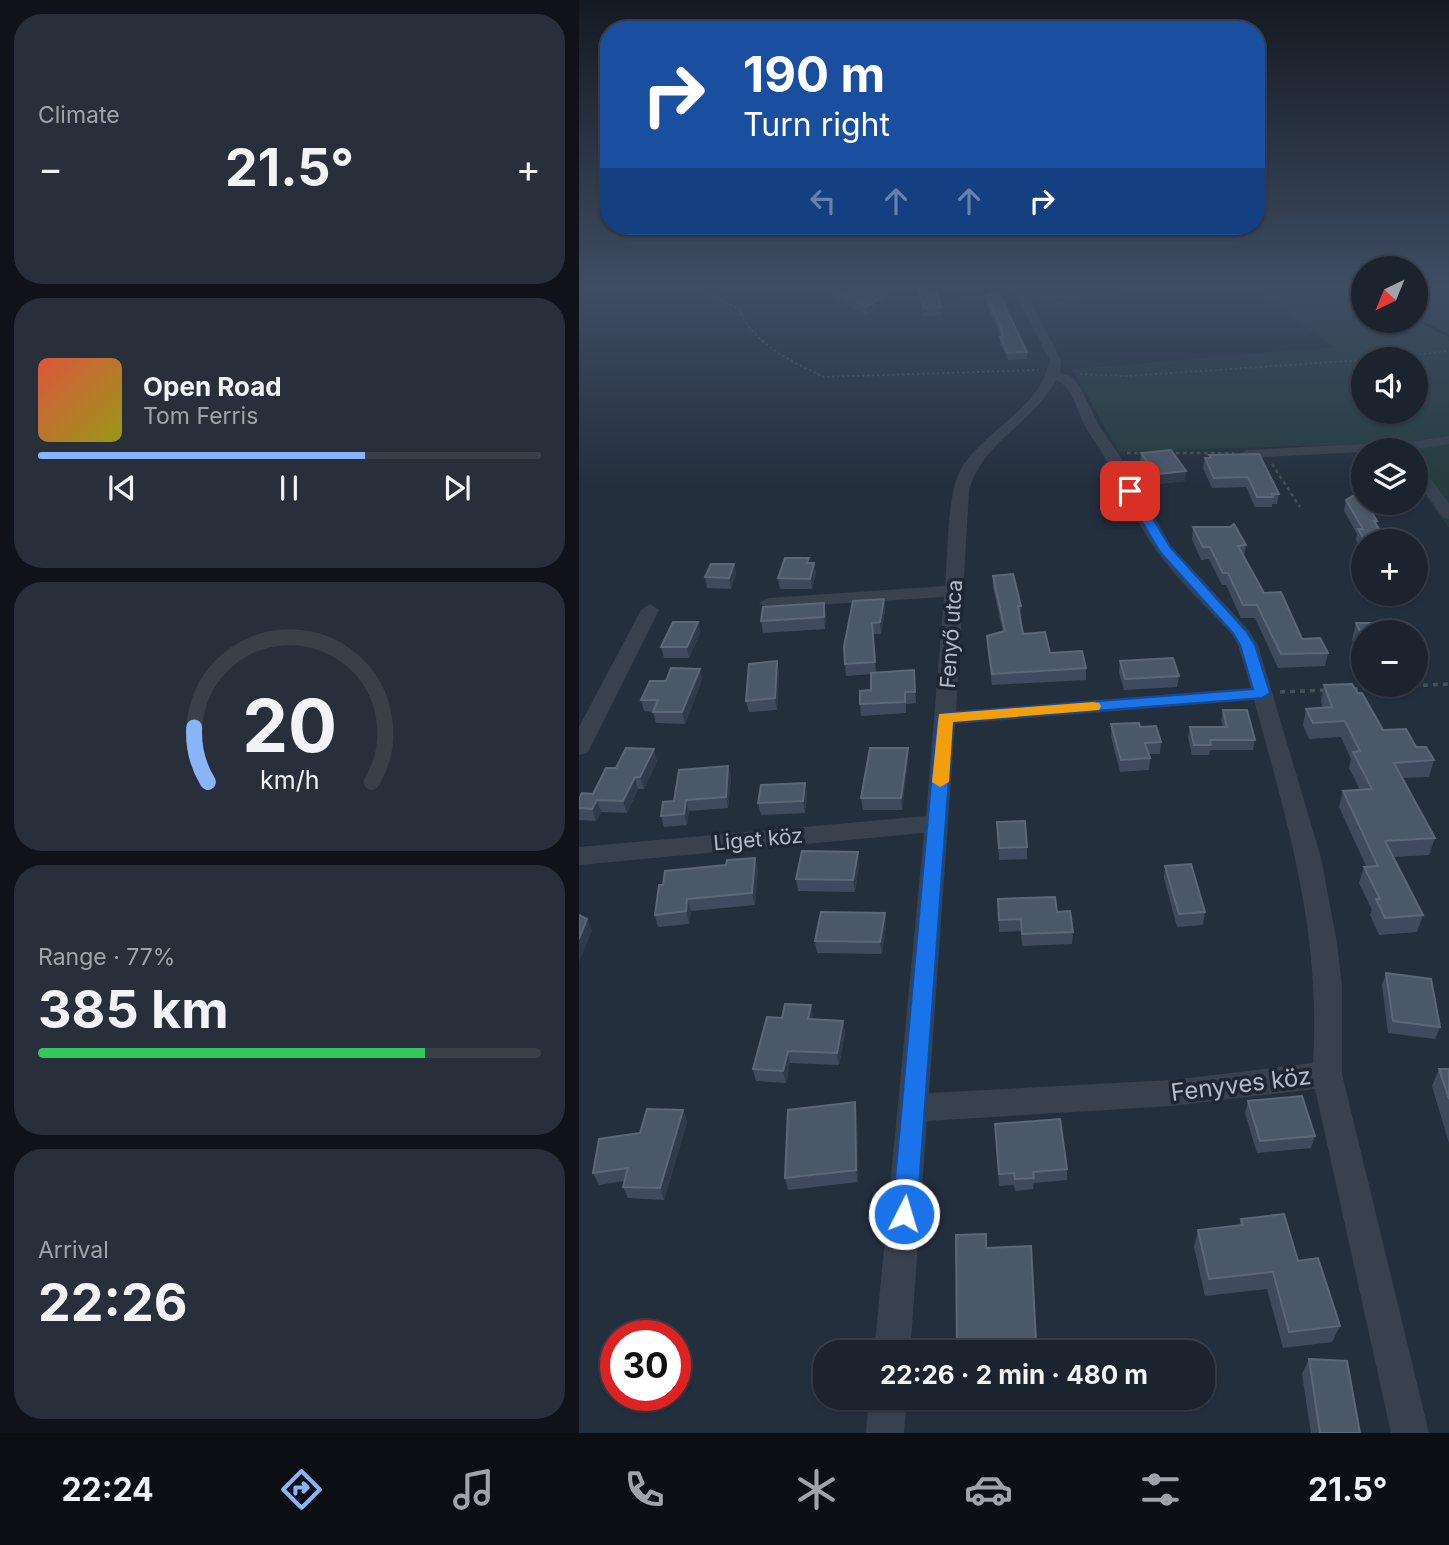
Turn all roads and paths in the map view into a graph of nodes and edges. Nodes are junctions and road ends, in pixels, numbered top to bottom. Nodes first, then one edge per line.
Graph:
1 (780, 352) edge
2 (1051, 352) edge
3 (1351, 361) edge
4 (1055, 372) junction
5 (1449, 440) edge
6 (1428, 444) edge
7 (1351, 451) edge
8 (1110, 453) junction
9 (1150, 453) edge
10 (1163, 453) edge
11 (1254, 456) junction
12 (1428, 486) edge
13 (1299, 506) dead end
14 (1449, 514) edge
15 (954, 591) junction
16 (768, 603) dead end
17 (650, 610) dead end
18 (1449, 684) edge
19 (1262, 693) junction
20 (945, 718) junction
21 (579, 748) edge
22 (937, 823) junction
23 (579, 856) edge
24 (1327, 1074) junction
25 (913, 1108) junction
26 (893, 1340) edge
27 (887, 1410) edge
28 (885, 1433) edge
29 (1410, 1433) edge

1 - 4 path
2 - 4 street
3 - 4 path
4 - 8 street
4 - 15 street, Fenyő utca
5 - 6 street
7 - 11 street
8 - 9 path
8 - 19 street
10 - 11 path
11 - 13 path
12 - 14 street
15 - 16 street
15 - 20 street, Fenyő utca
17 - 21 street
18 - 19 path
19 - 20 street
19 - 24 street
20 - 22 street, Fenyő utca
22 - 23 street, Liget köz
22 - 25 street, Fenyő utca
24 - 25 street, Fenyves köz
24 - 29 street, Fenyves köz
25 - 26 street, Fenyő utca
27 - 28 street

